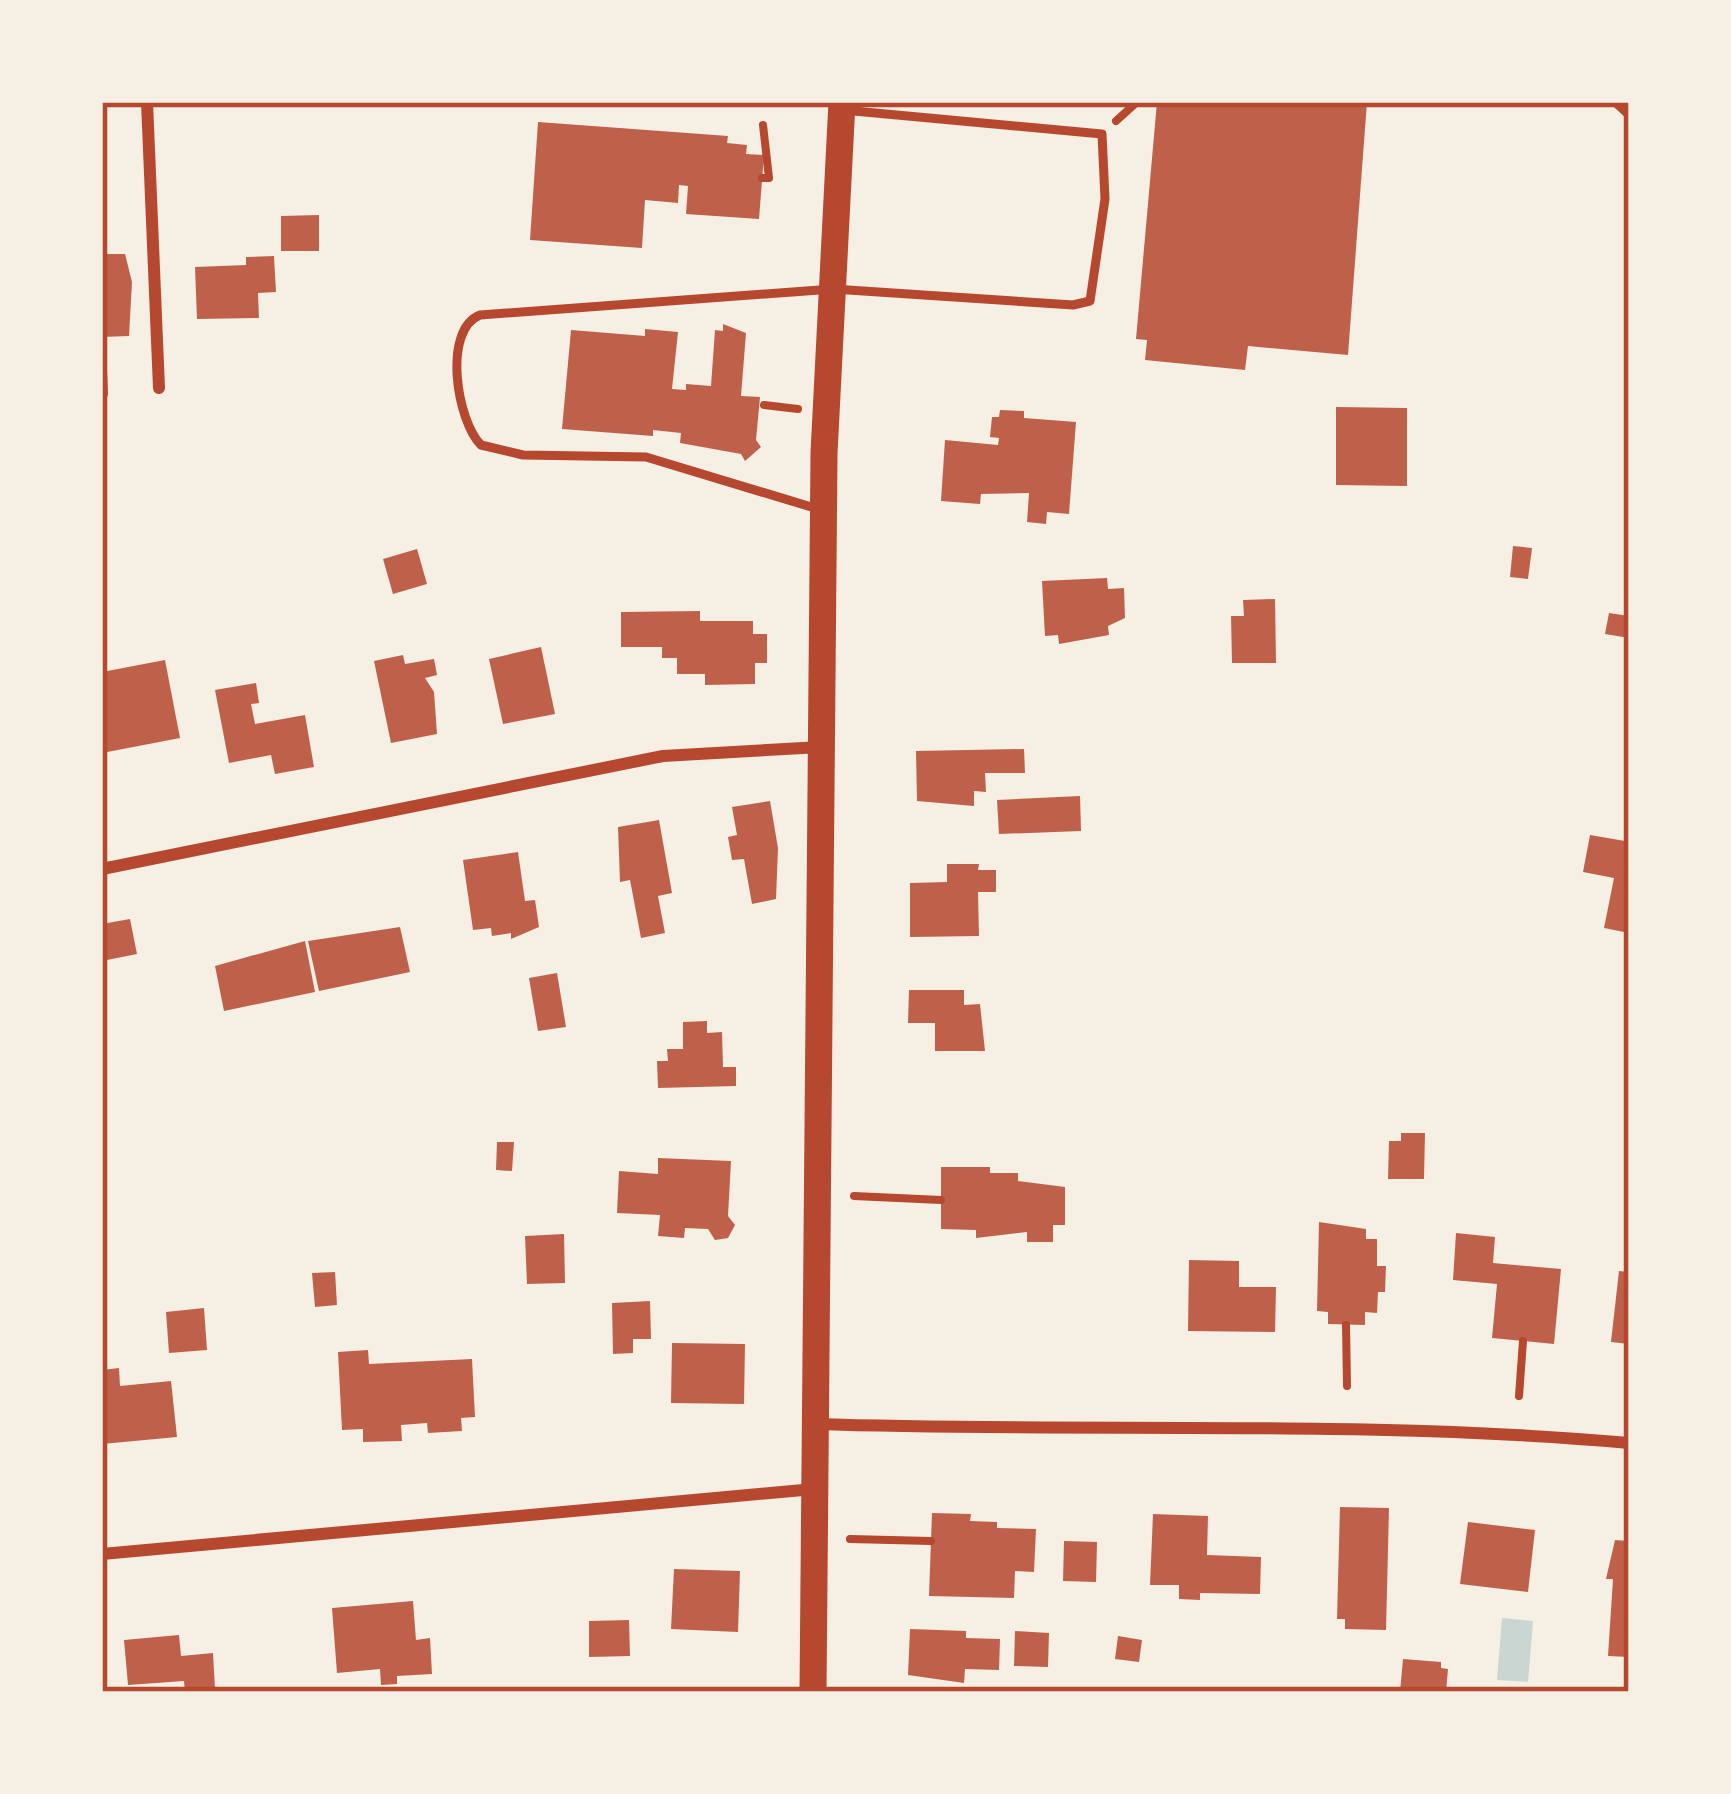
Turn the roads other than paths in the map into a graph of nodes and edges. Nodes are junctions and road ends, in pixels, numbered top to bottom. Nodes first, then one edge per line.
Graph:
1 (147, 102) edge
2 (1616, 102) edge
3 (841, 106) edge
4 (1627, 113) edge
5 (833, 289) junction
6 (159, 388) dead end
7 (824, 511) junction
8 (821, 747) junction
9 (102, 869) edge
10 (815, 1424) junction
11 (1629, 1443) edge
12 (814, 1489) junction
13 (102, 1554) edge
14 (813, 1692) edge

1 - 6 street
2 - 4 lane
3 - 5 main road
3 - 5 lane
5 - 7 main road
5 - 7 lane
7 - 8 main road
8 - 9 street
8 - 10 main road
10 - 11 street
10 - 12 main road
12 - 13 street
12 - 14 main road

